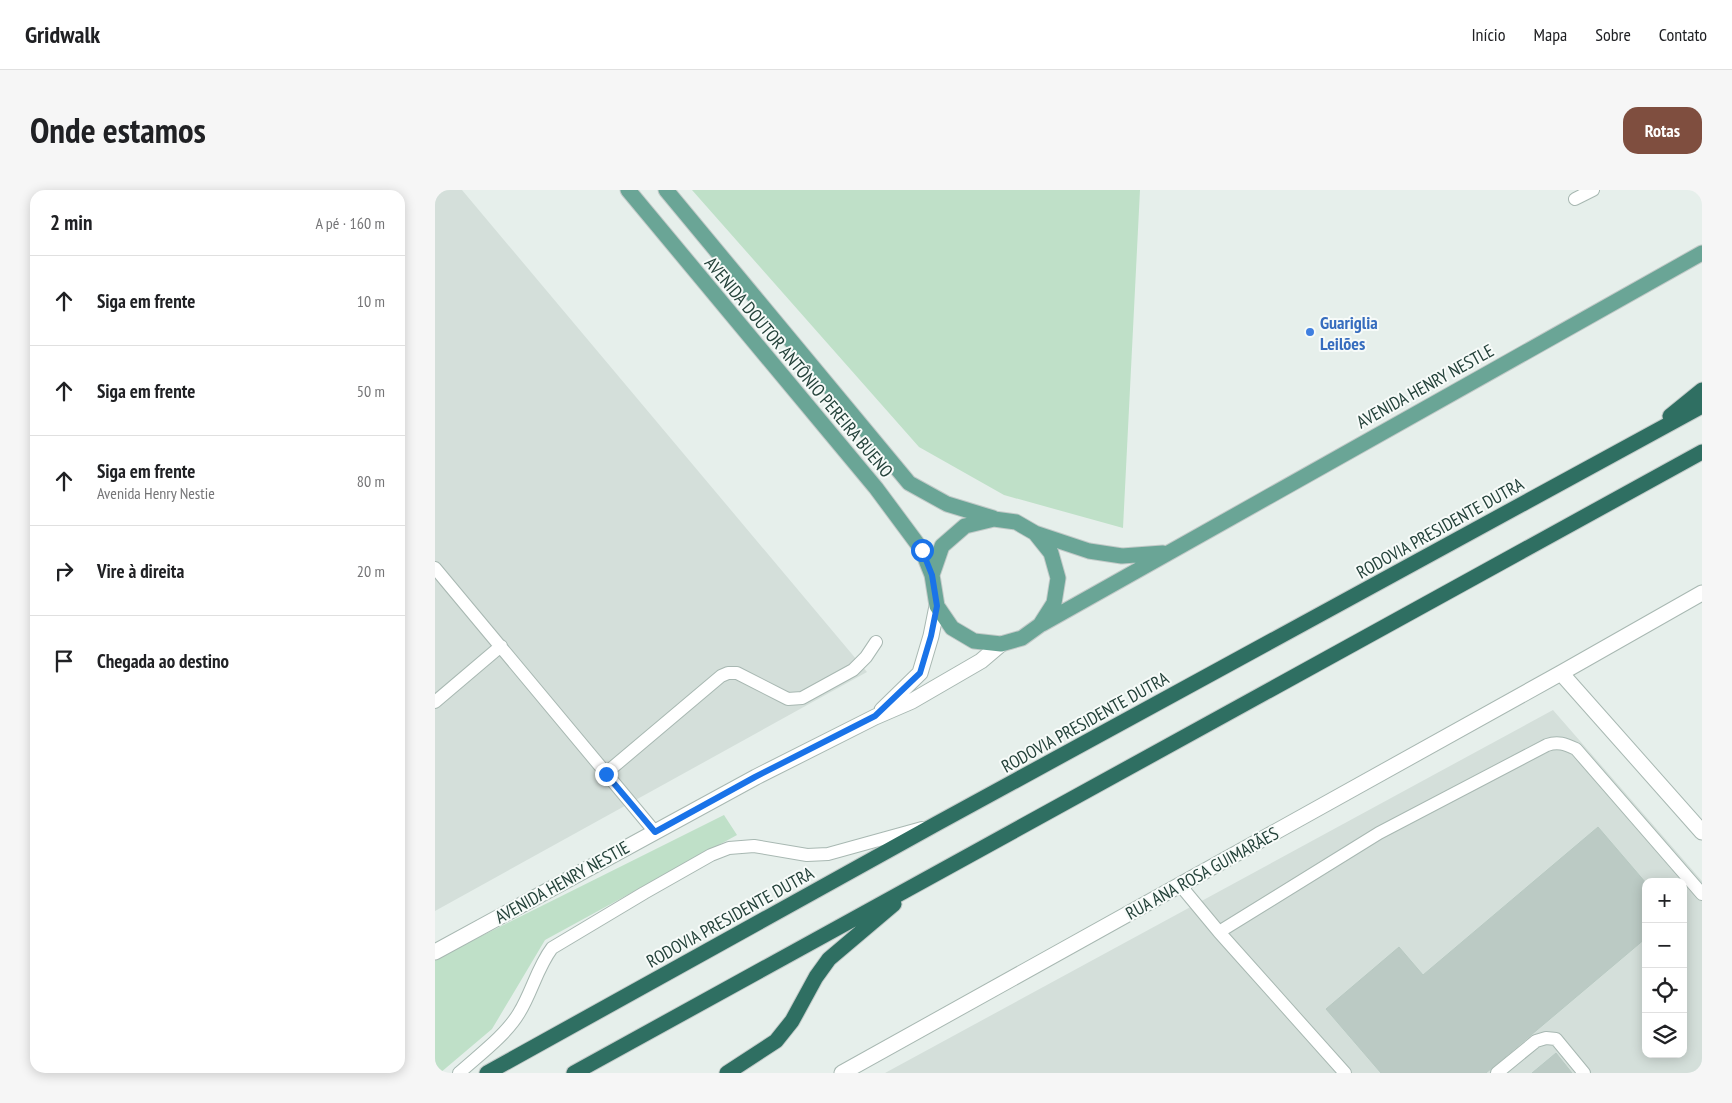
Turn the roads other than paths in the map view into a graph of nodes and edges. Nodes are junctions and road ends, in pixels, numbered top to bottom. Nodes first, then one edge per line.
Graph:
1 (628, 190) edge
2 (666, 190) edge
3 (1593, 190) edge
4 (1575, 199) dead end
5 (1702, 253) edge
6 (1702, 390) edge
7 (1702, 406) edge
8 (1635, 444) junction
9 (1702, 452) edge
10 (995, 519) junction
11 (1035, 533) junction
12 (1167, 553) junction
13 (435, 568) edge
14 (932, 575) junction
15 (1702, 592) edge
16 (937, 606) junction
17 (1040, 625) junction
18 (876, 642) dead end
19 (1001, 644) junction
20 (501, 646) junction
21 (1561, 673) junction
22 (435, 702) edge
23 (875, 716) junction
24 (606, 774) junction
25 (936, 824) junction
26 (655, 832) junction
27 (1702, 832) edge
28 (921, 882) junction
29 (1180, 885) junction
30 (1702, 894) edge
31 (1219, 932) junction
32 (435, 952) edge
33 (459, 1073) edge
34 (487, 1073) edge
35 (574, 1073) edge
36 (727, 1073) edge
37 (842, 1073) edge
38 (1345, 1073) edge
39 (1497, 1073) edge
40 (1583, 1073) edge

1 - 14 main road, AVENIDA DOUTOR ANTÔNIO PEREIRA BUENO
2 - 10 main road, AVENIDA DOUTOR ANTÔNIO PEREIRA BUENO
3 - 4 lane
5 - 12 main road, AVENIDA HENRY NESTLE
6 - 8 highway
7 - 8 highway, RODOVIA PRESIDENTE DUTRA
8 - 25 highway, RODOVIA PRESIDENTE DUTRA
9 - 28 highway
10 - 11 main road
10 - 14 main road
11 - 12 main road
11 - 17 main road
12 - 17 main road, AVENIDA HENRY NESTLE
13 - 20 lane
14 - 16 main road
15 - 21 street, RUA ANA ROSA GUIMARÃES
16 - 19 main road
16 - 23 street
17 - 19 main road
18 - 24 lane
19 - 23 street
20 - 22 lane
20 - 24 lane
21 - 27 street
21 - 29 street, RUA ANA ROSA GUIMARÃES
23 - 26 street, AVENIDA HENRY NESTIE
24 - 26 lane
25 - 33 lane
25 - 34 highway, RODOVIA PRESIDENTE DUTRA
26 - 32 street, AVENIDA HENRY NESTIE
28 - 35 highway
28 - 36 highway
29 - 31 lane
29 - 37 street, RUA ANA ROSA GUIMARÃES
30 - 31 lane
31 - 38 lane
39 - 40 lane

